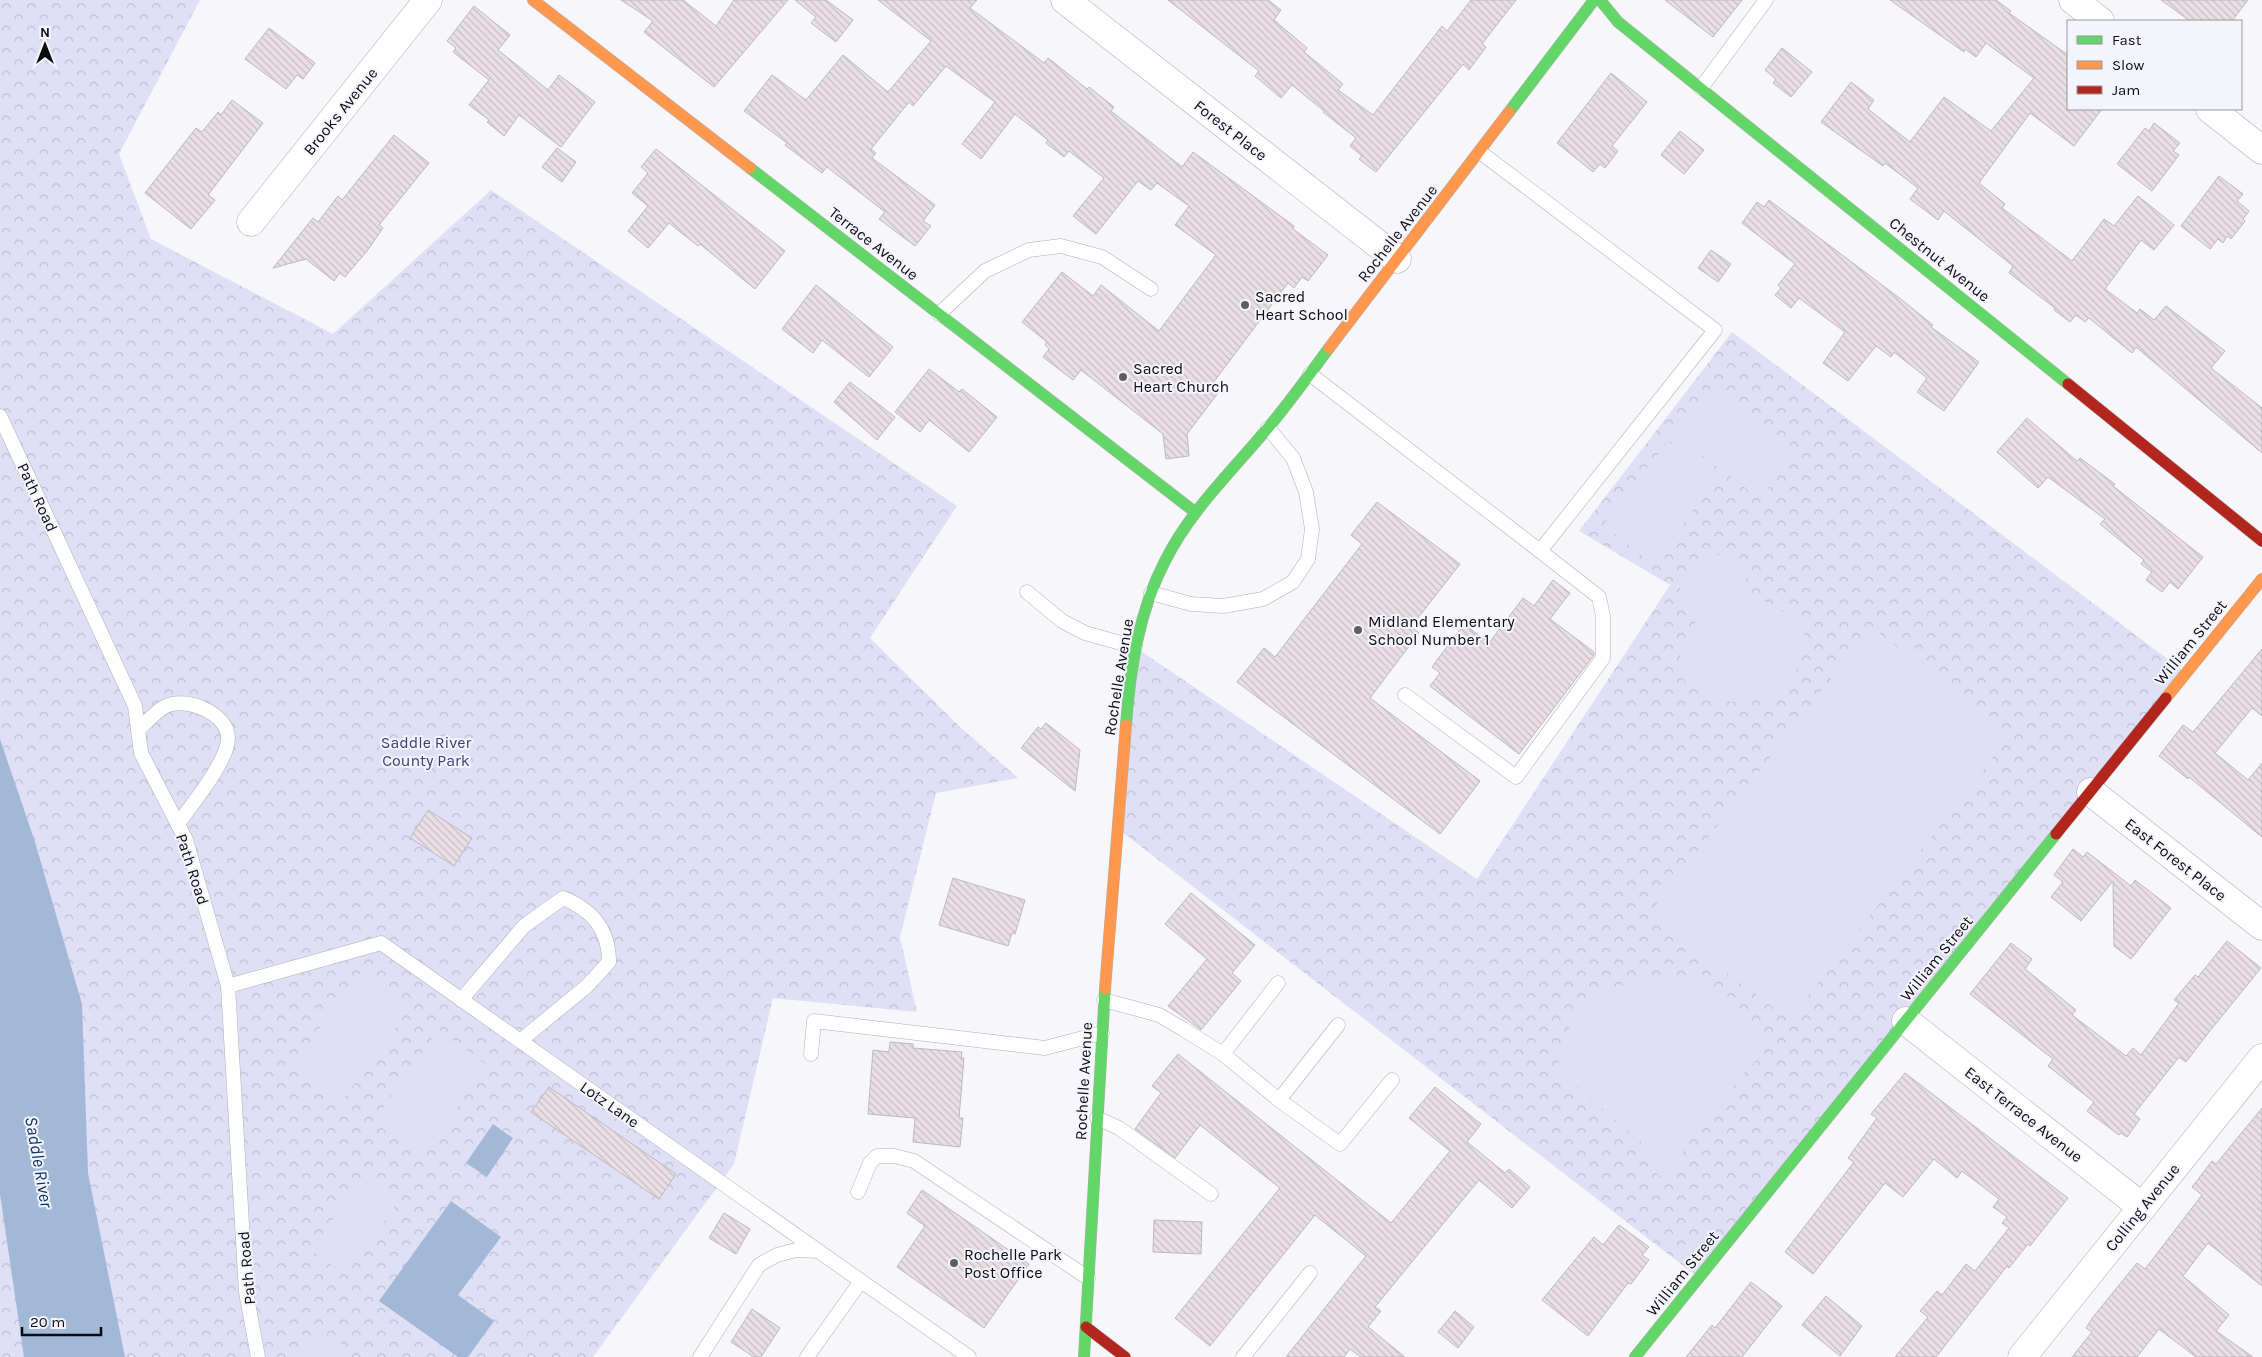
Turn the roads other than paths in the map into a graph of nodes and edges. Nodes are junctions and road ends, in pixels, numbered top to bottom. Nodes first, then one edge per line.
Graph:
1 (428, 0) edge
2 (533, 0) edge
3 (1065, 0) edge
4 (1594, 0) edge
5 (1600, 0) edge
6 (1766, 0) edge
7 (2073, 0) edge
8 (2099, 20) edge
9 (1701, 88) junction
10 (2211, 110) edge
11 (2262, 150) edge
12 (1480, 152) junction
13 (251, 222) dead end
14 (1397, 259) junction
15 (1151, 289) dead end
16 (939, 314) junction
17 (1310, 374) junction
18 (0, 416) edge
19 (1268, 428) junction
20 (1195, 512) junction
21 (2262, 541) edge
22 (1540, 551) junction
23 (2262, 579) edge
24 (1026, 592) dead end
25 (1150, 593) junction
26 (1135, 648) junction
27 (1405, 695) dead end
28 (138, 730) junction
29 (2091, 792) junction
30 (178, 824) junction
31 (2262, 926) edge
32 (1278, 982) dead end
33 (228, 986) junction
34 (461, 1000) junction
35 (1104, 1000) junction
36 (1906, 1021) junction
37 (1338, 1025) dead end
38 (1102, 1033) junction
39 (520, 1041) junction
40 (811, 1054) dead end
41 (1223, 1054) junction
42 (2262, 1058) edge
43 (1392, 1080) dead end
44 (1279, 1100) junction
45 (1098, 1118) junction
46 (858, 1192) dead end
47 (1211, 1194) dead end
48 (2142, 1207) junction
49 (818, 1251) junction
50 (1310, 1273) dead end
51 (1088, 1278) junction
52 (860, 1281) junction
53 (1086, 1327) junction
54 (258, 1357) edge
55 (700, 1357) edge
56 (807, 1357) edge
57 (969, 1357) edge
58 (1084, 1357) edge
59 (1125, 1357) edge
60 (1242, 1357) edge
61 (1635, 1357) edge
62 (2022, 1357) edge

1 - 13 street, Brooks Avenue
2 - 16 street, Terrace Avenue
3 - 14 street, Forest Place
4 - 12 street, Rochelle Avenue
5 - 9 street, Chestnut Avenue
6 - 9 lane
7 - 8 street
9 - 21 street, Chestnut Avenue
10 - 11 street
12 - 14 street, Rochelle Avenue
12 - 22 lane
14 - 17 street, Rochelle Avenue
15 - 16 lane
16 - 20 street, Terrace Avenue
17 - 19 street, Rochelle Avenue
17 - 22 lane
18 - 28 lane, Path Road
19 - 20 street, Rochelle Avenue
19 - 25 lane
20 - 25 street, Rochelle Avenue
22 - 27 lane
23 - 29 street, William Street
24 - 26 lane
25 - 26 street, Rochelle Avenue
26 - 35 street, Rochelle Avenue
28 - 30 lane, Path Road
28 - 30 lane
29 - 31 street, East Forest Place
29 - 36 street, William Street
30 - 33 lane, Path Road
32 - 41 lane
33 - 34 lane, Lotz Lane
33 - 54 lane, Path Road
34 - 39 lane, Lotz Lane
34 - 39 lane
35 - 38 street, Rochelle Avenue
35 - 41 lane
36 - 48 street, East Terrace Avenue
36 - 61 street, William Street
37 - 44 lane
38 - 40 lane
38 - 45 street, Rochelle Avenue
39 - 49 lane, Lotz Lane
41 - 44 lane
42 - 48 street, Colling Avenue
43 - 44 lane
45 - 47 lane
45 - 51 street, Rochelle Avenue
46 - 51 lane
48 - 62 street, Colling Avenue
49 - 52 lane, Lotz Lane
49 - 55 lane
50 - 60 lane
51 - 53 street, Rochelle Avenue
52 - 56 lane
52 - 57 lane, Lotz Lane
53 - 58 street, Rochelle Avenue
53 - 59 street

